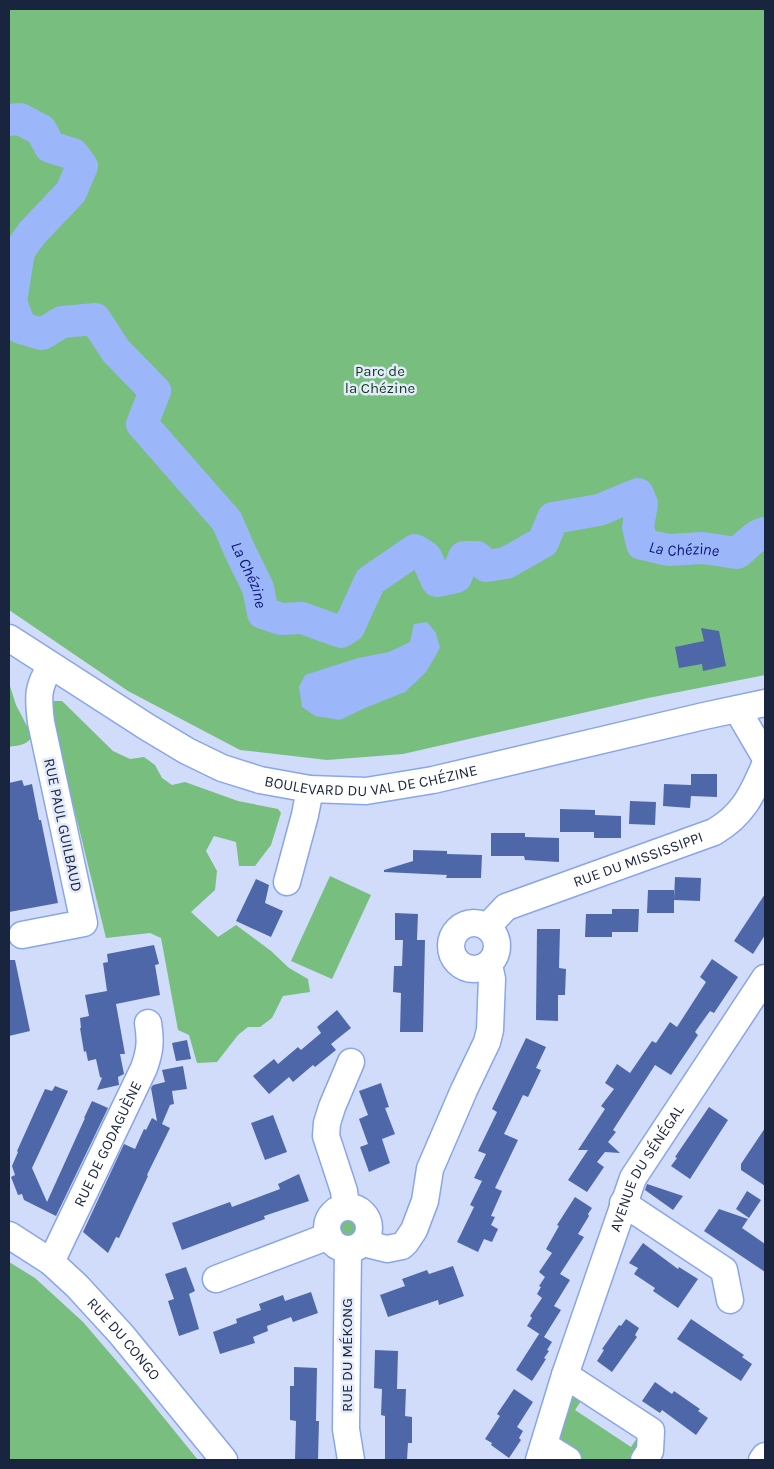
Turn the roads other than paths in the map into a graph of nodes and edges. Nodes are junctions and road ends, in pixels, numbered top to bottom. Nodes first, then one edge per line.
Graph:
1 (9, 638) edge
2 (51, 666) junction
3 (765, 703) edge
4 (737, 709) junction
5 (765, 757) edge
6 (765, 765) edge
7 (310, 789) junction
8 (286, 882) dead end
9 (487, 927) junction
10 (22, 935) dead end
11 (488, 965) junction
12 (765, 978) edge
13 (148, 1023) dead end
14 (351, 1062) dead end
15 (623, 1203) junction
16 (346, 1207) junction
17 (9, 1235) edge
18 (347, 1243) junction
19 (51, 1262) junction
20 (216, 1279) dead end
21 (730, 1300) dead end
22 (565, 1375) junction
23 (541, 1453) edge
24 (765, 1456) edge
25 (224, 1460) edge
26 (351, 1460) edge
27 (568, 1460) edge
28 (644, 1460) edge
29 (762, 1460) edge

1 - 2 street, BOULEVARD DU VAL DE CHÉZINE
2 - 7 street, BOULEVARD DU VAL DE CHÉZINE
2 - 10 street, RUE PAUL GUILBAUD
3 - 4 street, BOULEVARD DU VAL DE CHÉZINE
4 - 5 street
4 - 7 street, BOULEVARD DU VAL DE CHÉZINE
6 - 9 street, RUE DU MISSISSIPPI
7 - 8 street
9 - 11 street
9 - 11 street
11 - 18 street
12 - 15 street, AVENUE DU SÉNÉGAL
13 - 19 street, RUE DE GODAGUÈNE
14 - 16 street
15 - 21 street
15 - 22 street, AVENUE DU SÉNÉGAL
16 - 18 street
16 - 18 street
17 - 19 street, RUE DU CONGO
18 - 20 street
18 - 26 street, RUE DU MÉKONG
19 - 25 street, RUE DU CONGO
22 - 23 street, AVENUE DU SÉNÉGAL
22 - 28 street
23 - 27 street, AVENUE DU SÉNÉGAL
24 - 29 street

